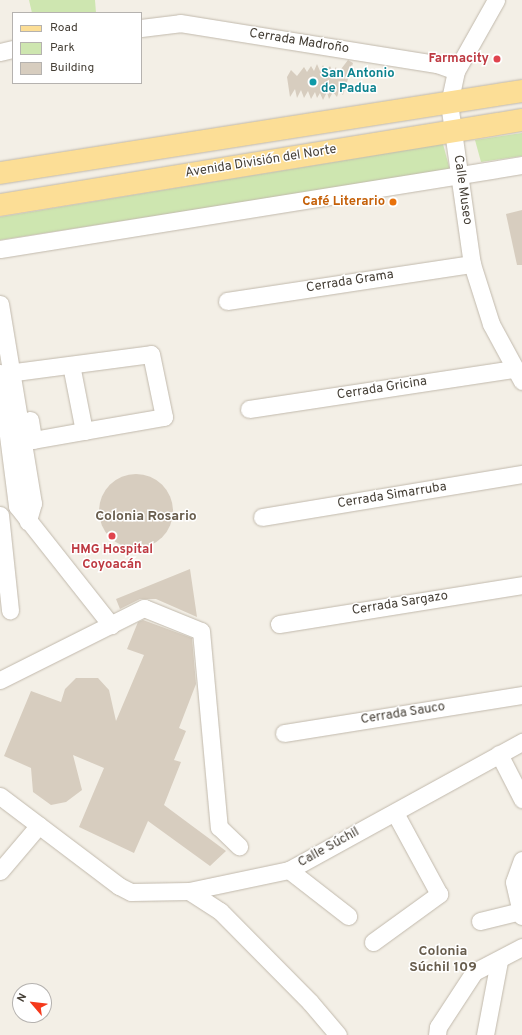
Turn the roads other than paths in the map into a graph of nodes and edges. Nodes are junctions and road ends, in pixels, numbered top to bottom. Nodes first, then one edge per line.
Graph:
1 (496, 0) edge
2 (142, 28) edge
3 (12, 49) edge
4 (0, 52) edge
5 (456, 71) junction
6 (522, 91) edge
7 (449, 103) junction
8 (522, 120) edge
9 (454, 130) junction
10 (522, 165) edge
11 (0, 174) edge
12 (460, 175) junction
13 (0, 206) edge
14 (0, 249) edge
15 (472, 264) junction
16 (227, 301) dead end
17 (0, 304) edge
18 (71, 365) junction
19 (8, 373) edge
20 (518, 375) edge
21 (249, 409) dead end
22 (84, 431) junction
23 (522, 474) edge
24 (0, 515) edge
25 (262, 517) dead end
26 (522, 585) edge
27 (10, 610) dead end
28 (279, 624) dead end
29 (111, 625) junction
30 (0, 680) edge
31 (522, 695) edge
32 (284, 733) dead end
33 (522, 742) edge
34 (499, 754) junction
35 (0, 796) edge
36 (522, 799) edge
37 (394, 812) junction
38 (39, 826) junction
39 (239, 846) dead end
40 (522, 860) edge
41 (289, 870) junction
42 (0, 871) edge
43 (188, 892) junction
44 (521, 913) edge
45 (348, 916) dead end
46 (480, 921) dead end
47 (373, 942) dead end
48 (522, 947) edge
49 (499, 961) junction
50 (338, 1035) edge
51 (437, 1035) edge
52 (485, 1035) edge

1 - 5 street, Calle Museo
2 - 5 street, Cerrada Madroño
3 - 4 street
5 - 7 street, Calle Museo
6 - 7 main road
7 - 9 street, Calle Museo
7 - 11 main road
8 - 9 main road, Avenida División del Norte
9 - 12 street, Calle Museo
9 - 13 main road, Avenida División del Norte
10 - 12 street
12 - 14 street
12 - 15 street, Calle Museo
15 - 16 street, Cerrada Grama
15 - 20 street, Calle Museo
17 - 19 street
18 - 19 street
18 - 22 street
18 - 22 street
19 - 22 street
19 - 29 street
20 - 21 street, Cerrada Gricina
23 - 25 street, Cerrada Simarruba
24 - 27 street
26 - 28 street, Cerrada Sargazo
29 - 30 street
29 - 39 street
31 - 32 street, Cerrada Sauco
33 - 34 street, Calle Súchil
34 - 36 street
34 - 37 street, Calle Súchil
35 - 38 street, Calle Súchil
37 - 41 street, Calle Súchil
37 - 47 street
38 - 42 street
38 - 43 street, Calle Súchil
40 - 44 street
41 - 43 street, Calle Súchil
41 - 45 street
43 - 50 street
44 - 46 street
48 - 49 street
49 - 51 street
49 - 52 street

